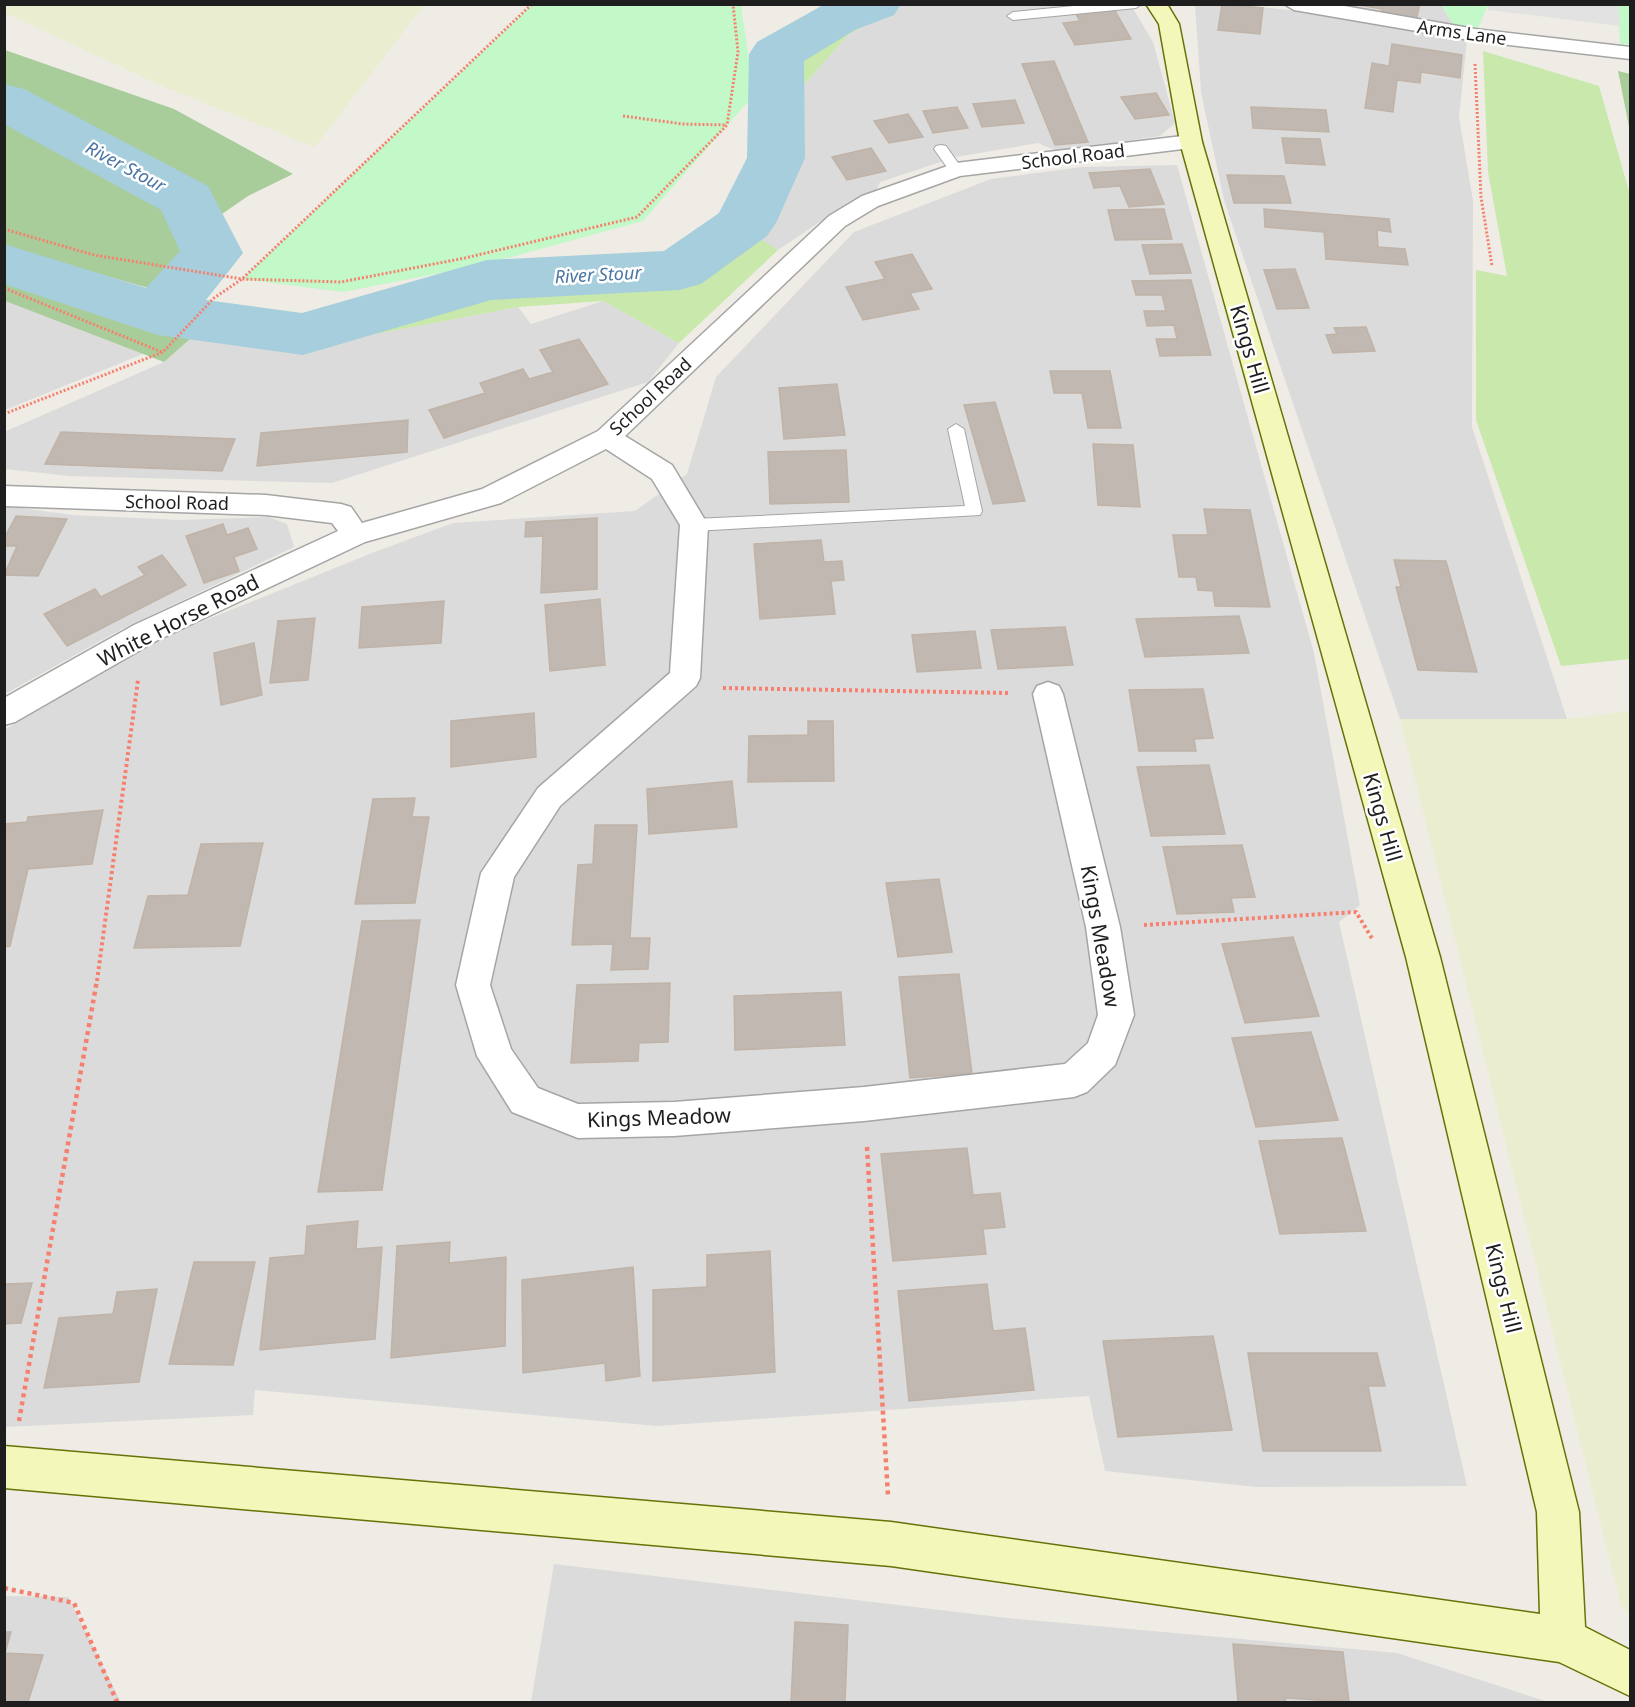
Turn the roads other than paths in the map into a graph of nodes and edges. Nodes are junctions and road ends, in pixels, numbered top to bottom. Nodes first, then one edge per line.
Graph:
1 (1136, 4) edge
2 (1156, 4) edge
3 (1294, 4) edge
4 (1013, 16) dead end
5 (1630, 53) edge
6 (1191, 142) junction
7 (940, 149) dead end
8 (956, 170) junction
9 (956, 429) dead end
10 (607, 438) junction
11 (4, 496) edge
12 (694, 525) junction
13 (355, 535) junction
14 (1048, 693) road end
15 (4, 713) edge
16 (8, 1467) edge
17 (1563, 1640) junction
18 (1630, 1674) edge

1 - 4 lane
2 - 6 street, Kings Hill
3 - 5 street, Arms Lane
6 - 8 street, School Road
6 - 17 street, Kings Hill
7 - 8 lane
8 - 10 street, School Road
9 - 12 lane
10 - 12 street
10 - 13 street, School Road
11 - 13 street, School Road
12 - 14 street, Kings Meadow
13 - 15 street, White Horse Road
16 - 17 street
17 - 18 street

